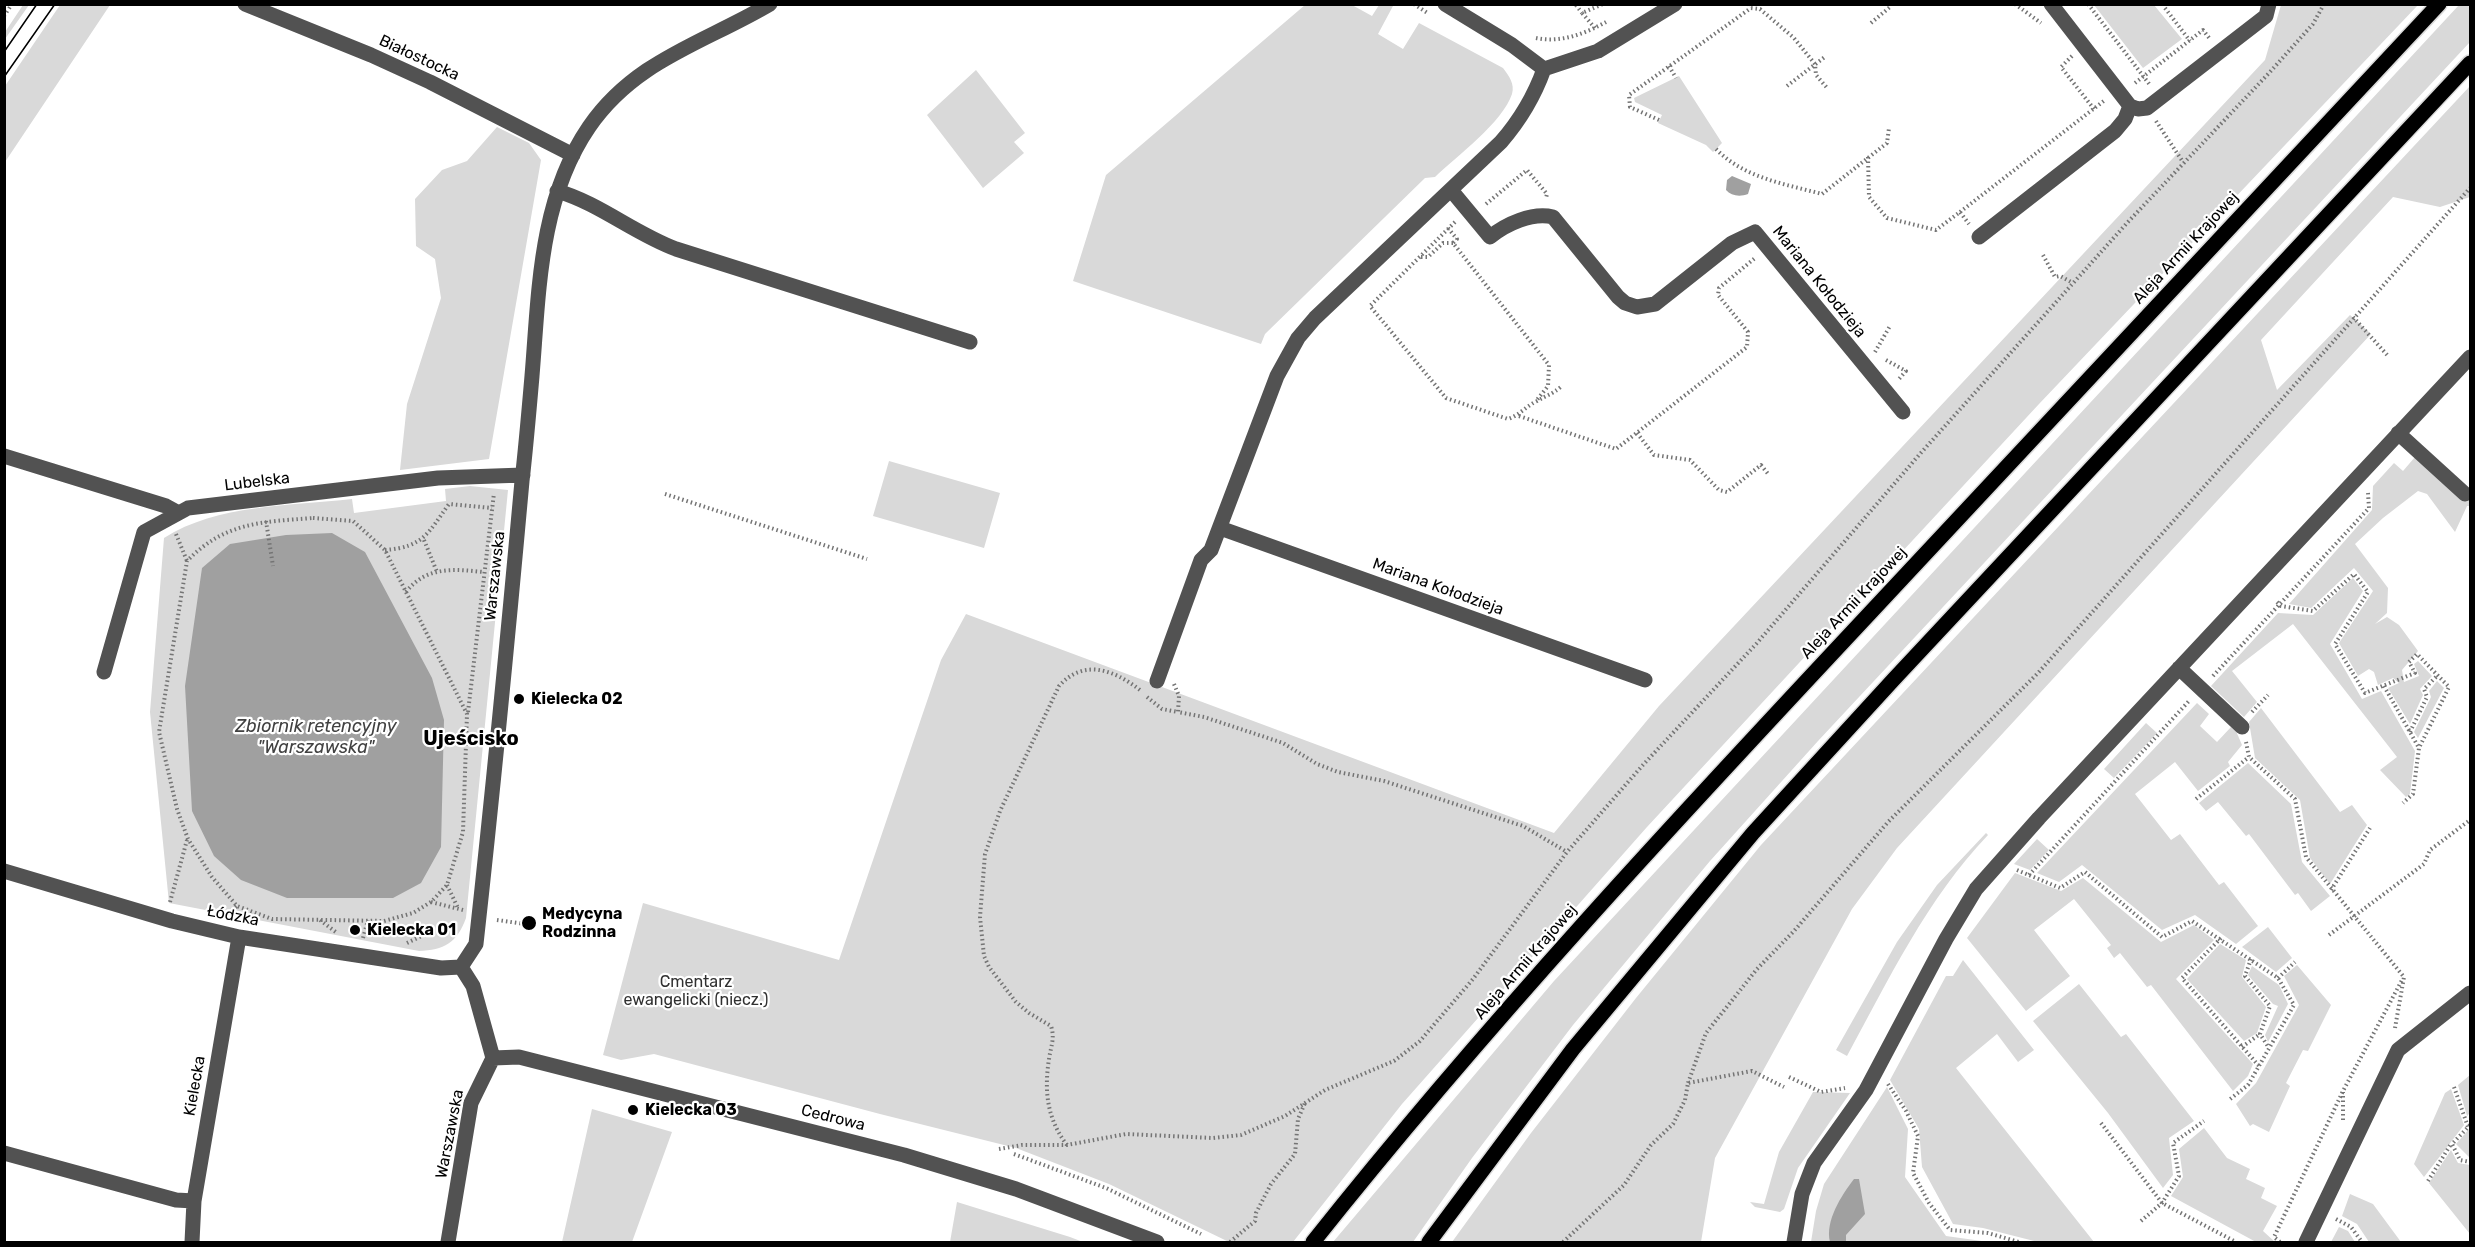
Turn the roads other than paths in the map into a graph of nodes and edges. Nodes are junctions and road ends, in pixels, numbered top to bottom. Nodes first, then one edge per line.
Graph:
1 (244, 4) edge
2 (770, 4) edge
3 (1445, 4) edge
4 (1675, 4) edge
5 (2051, 4) edge
6 (2270, 4) edge
7 (2439, 4) edge
8 (2470, 63) edge
9 (1544, 69) junction
10 (2130, 106) junction
11 (573, 155) junction
12 (1451, 190) junction
13 (557, 191) junction
14 (1978, 237) road end
15 (970, 342) dead end
16 (2470, 357) edge
17 (1903, 412) dead end
18 (2398, 434) junction
19 (4, 456) edge
20 (523, 475) junction
21 (2465, 494) dead end
22 (177, 512) junction
23 (1220, 528) junction
24 (2179, 668) junction
25 (104, 672) dead end
26 (1159, 676) road end
27 (1645, 680) dead end
28 (2242, 727) dead end
29 (4, 871) edge
30 (239, 936) junction
31 (461, 967) junction
32 (2470, 993) edge
33 (493, 1058) junction
34 (4, 1153) edge
35 (194, 1201) junction
36 (192, 1242) edge
37 (448, 1242) edge
38 (1157, 1242) edge
39 (1313, 1242) edge
40 (1430, 1242) edge
41 (1794, 1242) edge
42 (2306, 1242) edge

1 - 11 street, Białostocka
2 - 11 street, Warszawska
3 - 9 street
4 - 9 street
5 - 10 street
6 - 10 street
7 - 39 main road, Aleja Armii Krajowej
8 - 40 main road
9 - 12 street
10 - 14 street
11 - 13 street, Warszawska
12 - 17 street, Mariana Kołodzieja
12 - 23 street
13 - 15 street
13 - 20 street, Warszawska
16 - 18 street
18 - 21 street
18 - 24 street
19 - 22 street
20 - 22 street, Lubelska
20 - 31 street, Warszawska
22 - 25 street
23 - 26 street
23 - 27 street, Mariana Kołodzieja
24 - 28 street
24 - 41 street
29 - 30 street, Łódzka
30 - 31 street, Łódzka
30 - 35 street, Kielecka
31 - 33 street
32 - 42 street
33 - 37 street, Warszawska
33 - 38 street, Cedrowa
34 - 35 street
35 - 36 street, Kielecka

